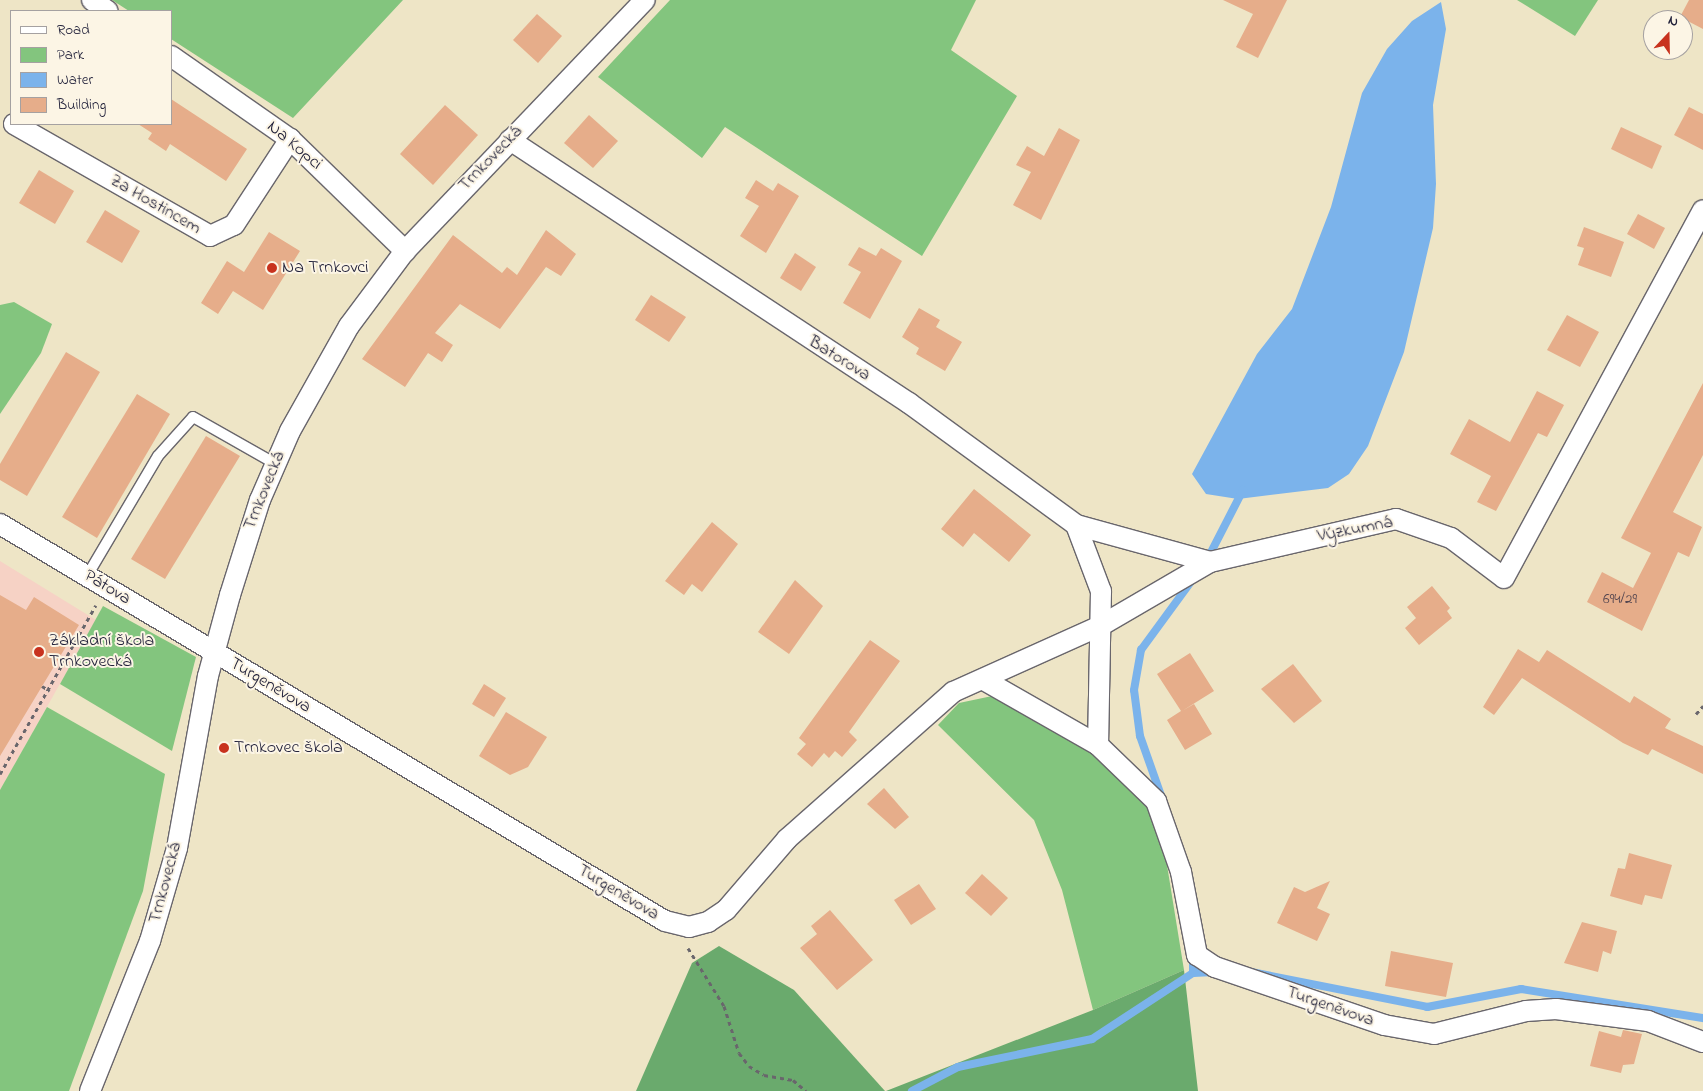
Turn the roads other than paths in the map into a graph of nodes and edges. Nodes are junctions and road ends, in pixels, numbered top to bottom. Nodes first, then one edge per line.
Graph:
1 (92, 0) edge
2 (645, 0) edge
3 (107, 10) edge
4 (172, 57) edge
5 (16, 125) edge
6 (290, 138) junction
7 (510, 140) junction
8 (1703, 210) edge
9 (405, 250) junction
10 (274, 463) junction
11 (0, 524) edge
12 (1076, 525) junction
13 (1210, 562) junction
14 (87, 576) junction
15 (1100, 626) junction
16 (215, 652) junction
17 (984, 680) junction
18 (1098, 744) junction
19 (1703, 1042) edge
20 (90, 1091) edge

1 - 3 street
2 - 7 street, Trnkovecká
4 - 6 street, Na Kopci
5 - 6 street, Za Hostincem
6 - 9 street, Na Kopci
7 - 9 street, Trnkovecká
7 - 12 street, Batorova
8 - 13 street, Výzkumná
9 - 10 street, Trnkovecká
10 - 14 lane
10 - 16 street, Trnkovecká
11 - 14 street, Pátova
12 - 13 street
12 - 15 street
13 - 15 street, Výzkumná
14 - 16 street, Pátova
15 - 17 street, Výzkumná
15 - 18 street
16 - 17 street, Turgeněvova
16 - 20 street, Trnkovecká
17 - 18 street, Turgeněvova
18 - 19 street, Turgeněvova

